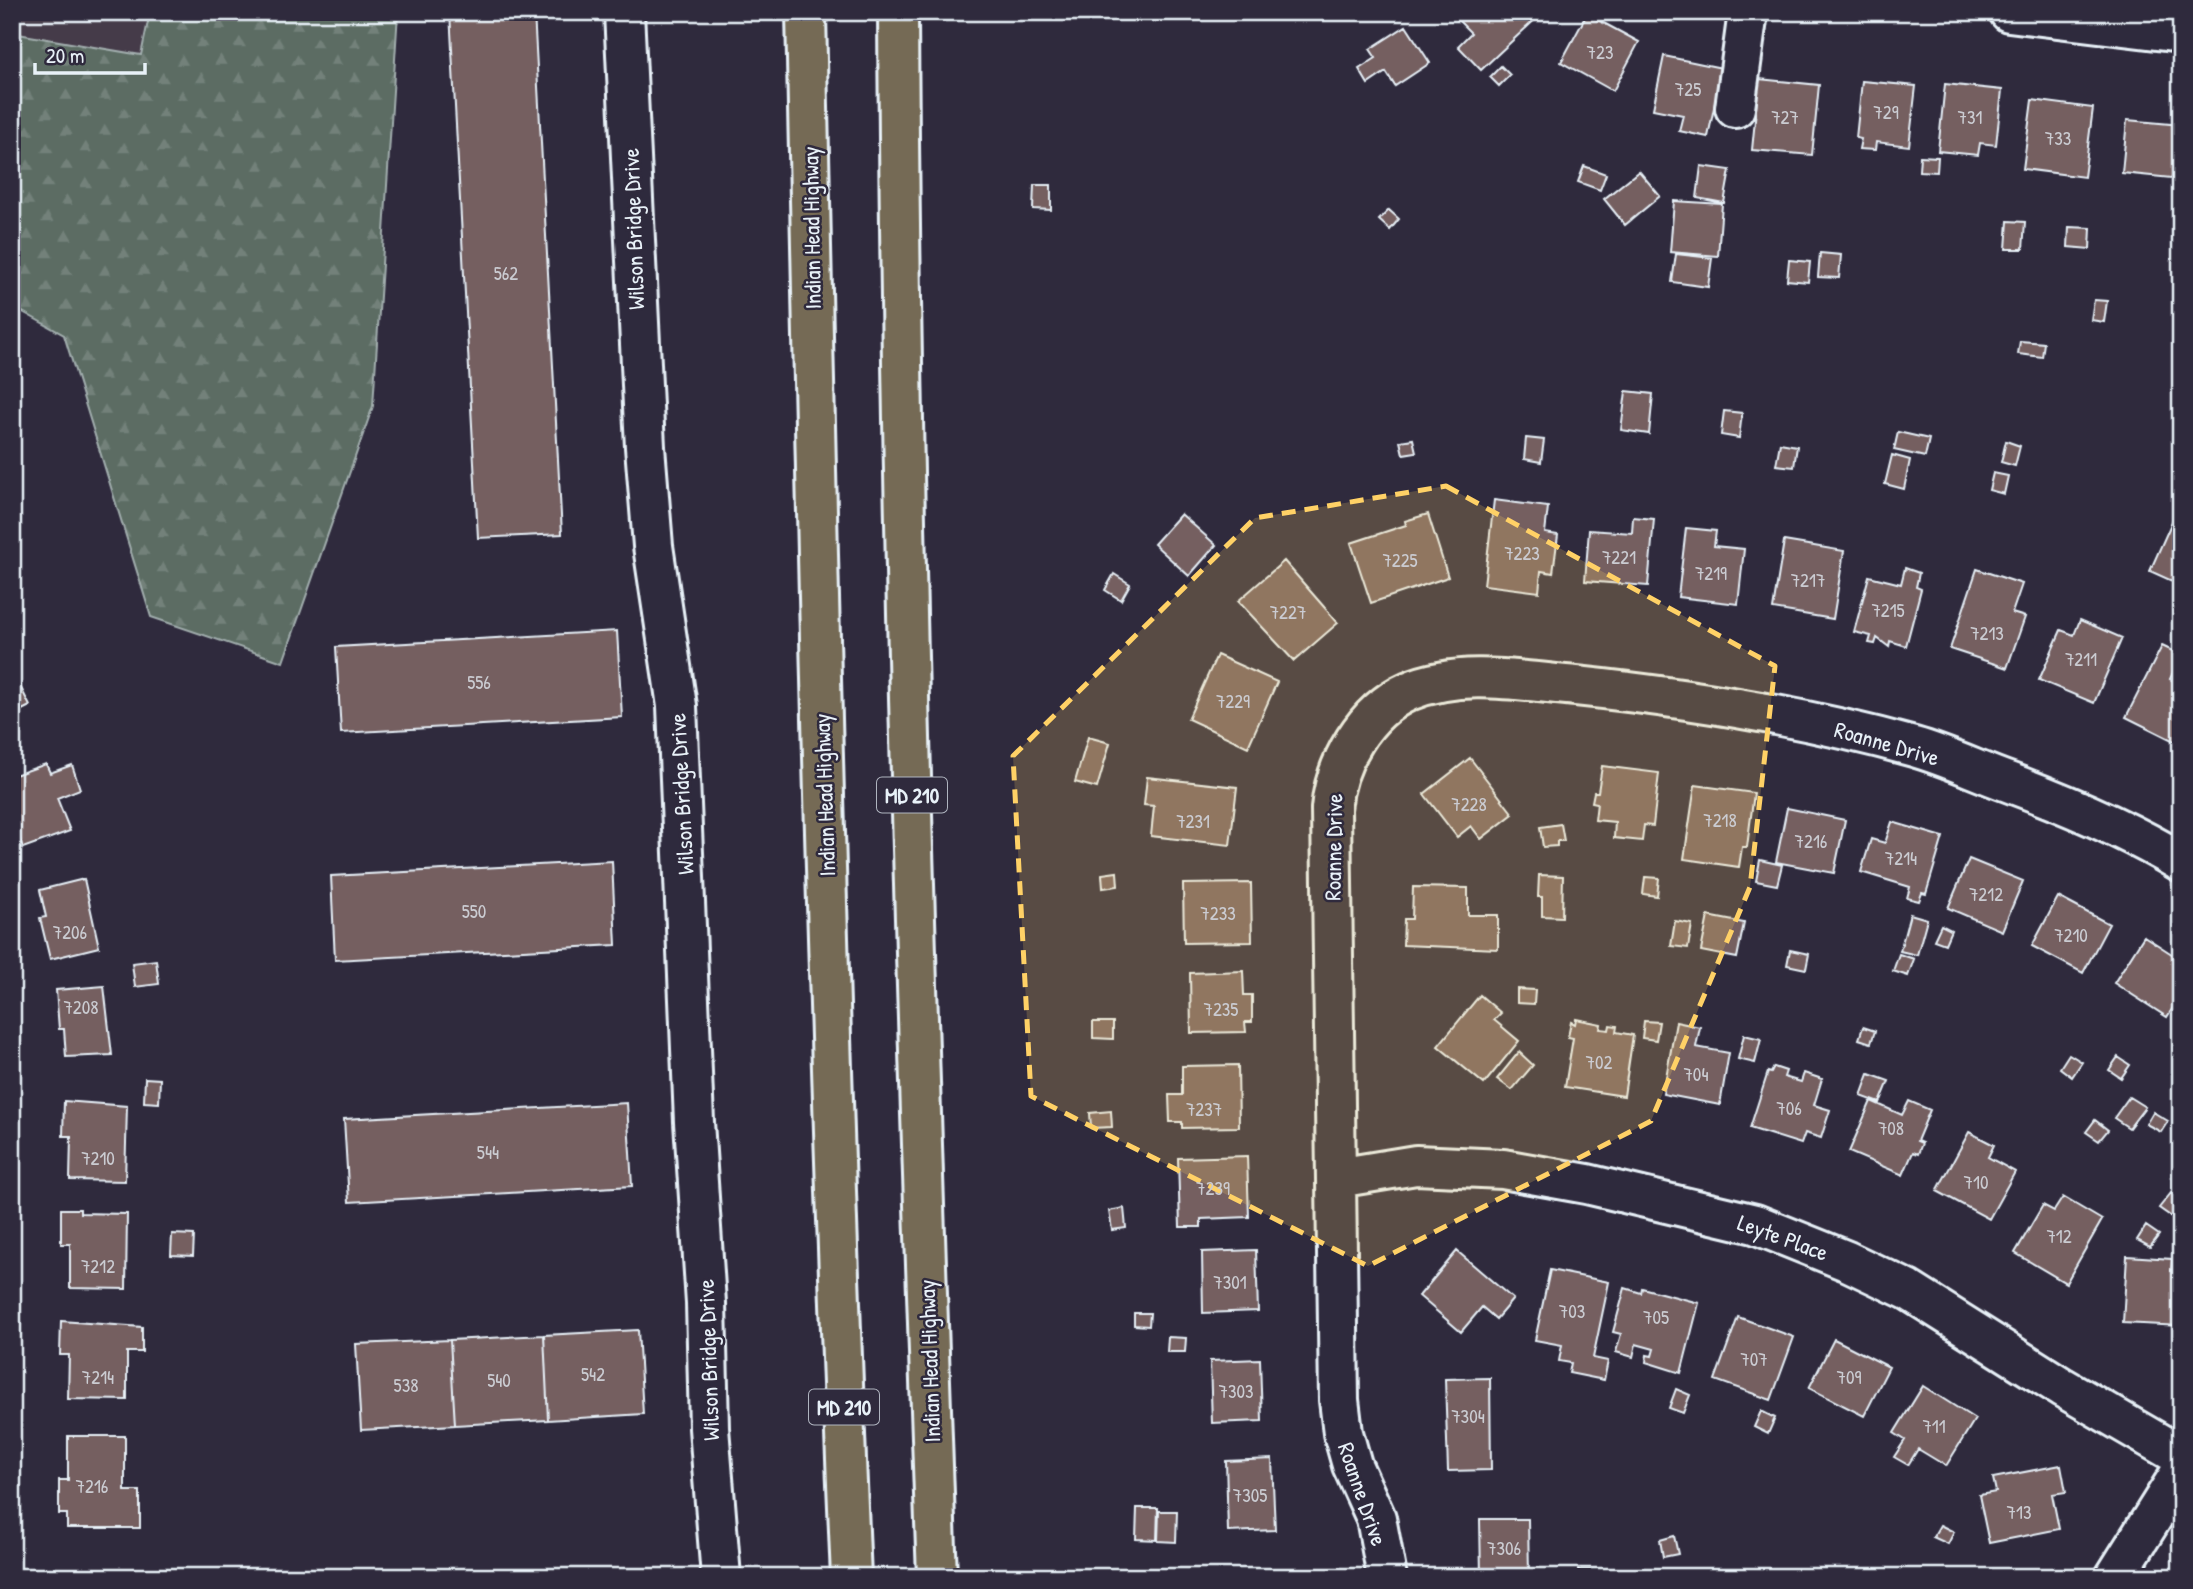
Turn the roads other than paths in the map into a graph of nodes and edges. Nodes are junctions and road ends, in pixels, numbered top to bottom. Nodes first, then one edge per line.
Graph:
1 (624, 12) edge
2 (806, 12) edge
3 (898, 12) edge
4 (1748, 12) edge
5 (2009, 12) edge
6 (2181, 33) edge
7 (1735, 107) dead end
8 (2181, 862) edge
9 (1337, 1178) junction
10 (2181, 1456) edge
11 (2181, 1472) edge
12 (721, 1577) edge
13 (851, 1577) edge
14 (937, 1577) edge
15 (1387, 1577) edge
16 (2115, 1577) edge

1 - 12 street, Wilson Bridge Drive
2 - 13 highway, Indian Head Highway / MD 210
3 - 14 highway, Indian Head Highway / MD 210
4 - 7 street
5 - 6 street
8 - 9 street, Roanne Drive
9 - 10 street, Leyte Place
9 - 15 street, Roanne Drive
11 - 16 street

